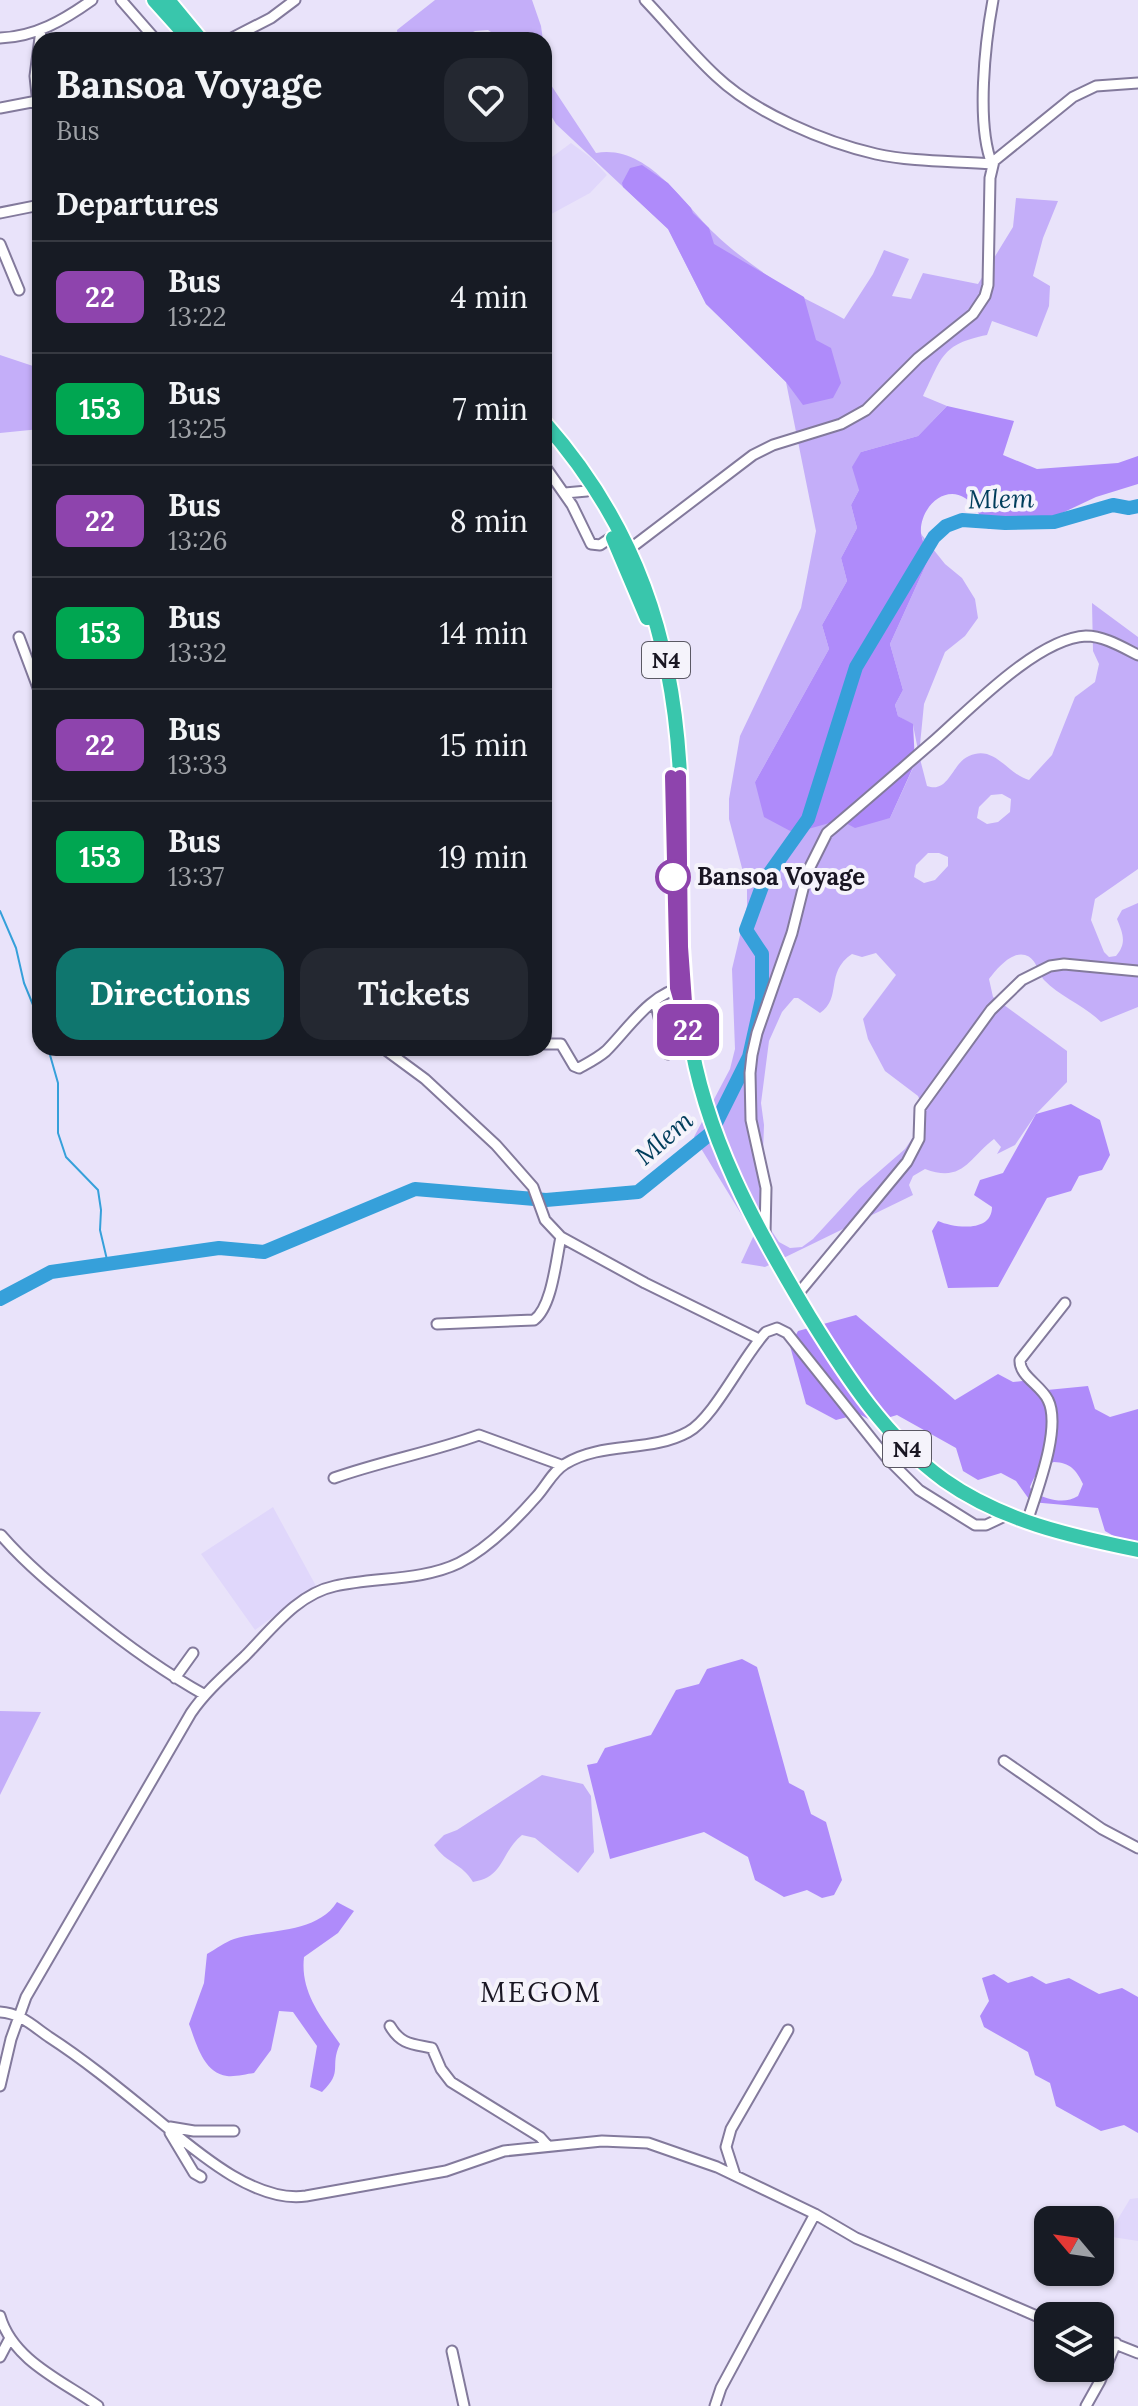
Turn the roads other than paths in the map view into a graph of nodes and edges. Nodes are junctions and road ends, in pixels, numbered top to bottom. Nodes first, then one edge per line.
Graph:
1 (92, 0) edge
2 (121, 0) edge
3 (154, 0) edge
4 (168, 0) edge
5 (295, 0) edge
6 (645, 0) edge
7 (993, 0) edge
8 (181, 23) junction
9 (41, 30) joint
10 (35, 32) edge
11 (149, 32) edge
12 (186, 32) edge
13 (192, 32) edge
14 (244, 32) edge
15 (32, 33) edge
16 (0, 38) edge
17 (1138, 83) edge
18 (32, 102) edge
19 (0, 108) edge
20 (992, 164) junction
21 (32, 207) edge
22 (0, 213) edge
23 (0, 244) edge
24 (19, 290) dead end
25 (552, 432) edge
26 (552, 445) edge
27 (552, 476) edge
28 (587, 491) junction
29 (565, 493) junction
30 (612, 537) junction
31 (625, 553) junction
32 (19, 637) dead end
33 (1138, 655) edge
34 (32, 672) edge
35 (1138, 971) edge
36 (680, 988) junction
37 (655, 1001) junction
38 (552, 1044) edge
39 (668, 1054) dead end
40 (394, 1056) edge
41 (561, 1237) junction
42 (764, 1238) junction
43 (797, 1295) junction
44 (1065, 1303) dead end
45 (437, 1324) dead end
46 (759, 1339) junction
47 (561, 1465) junction
48 (334, 1478) dead end
49 (1007, 1515) junction
50 (1027, 1522) junction
51 (1, 1535) edge
52 (1138, 1550) edge
53 (193, 1653) dead end
54 (175, 1678) junction
55 (205, 1695) junction
56 (1004, 1761) dead end
57 (1138, 1848) edge
58 (0, 2012) edge
59 (19, 2016) junction
60 (390, 2026) dead end
61 (788, 2030) dead end
62 (0, 2086) edge
63 (167, 2127) junction
64 (234, 2131) dead end
65 (548, 2146) junction
66 (735, 2175) junction
67 (201, 2177) dead end
68 (815, 2214) junction
69 (1034, 2315) edge
70 (0, 2316) edge
71 (10, 2338) junction
72 (1116, 2343) joint
73 (452, 2351) dead end
74 (1138, 2353) edge
75 (0, 2357) edge
76 (98, 2406) edge
77 (464, 2406) edge
78 (715, 2406) edge
79 (1086, 2406) edge

1 - 9 street
2 - 11 street
3 - 8 highway
4 - 8 highway
5 - 14 street
6 - 20 street
7 - 20 street
8 - 12 highway
8 - 13 highway
9 - 10 street
15 - 16 street
17 - 20 street
18 - 19 street
20 - 31 street
21 - 22 street
23 - 24 street
25 - 31 highway, N4
26 - 28 highway, N4
27 - 29 street
28 - 29 street
28 - 30 highway, N4
29 - 30 street
30 - 31 highway, N4
31 - 36 highway, N4
32 - 34 street
33 - 42 street
35 - 43 street
36 - 37 street
36 - 42 highway, N4
37 - 38 street
37 - 39 street
40 - 41 street
41 - 45 street
41 - 46 street
42 - 43 highway, N4
43 - 49 highway, N4
44 - 50 street
46 - 47 street
46 - 49 street
47 - 48 street
47 - 55 street
49 - 50 highway, N4
50 - 52 highway, N4
51 - 54 street
53 - 54 street
54 - 55 street
55 - 59 street
56 - 57 street
58 - 59 street
59 - 62 street
59 - 63 street
60 - 65 street
61 - 66 street
63 - 64 street
63 - 65 street
63 - 67 street
65 - 66 street
66 - 68 street
68 - 69 street
68 - 78 street
70 - 71 street
71 - 75 street
71 - 76 street
72 - 74 street
72 - 79 street
73 - 77 street

